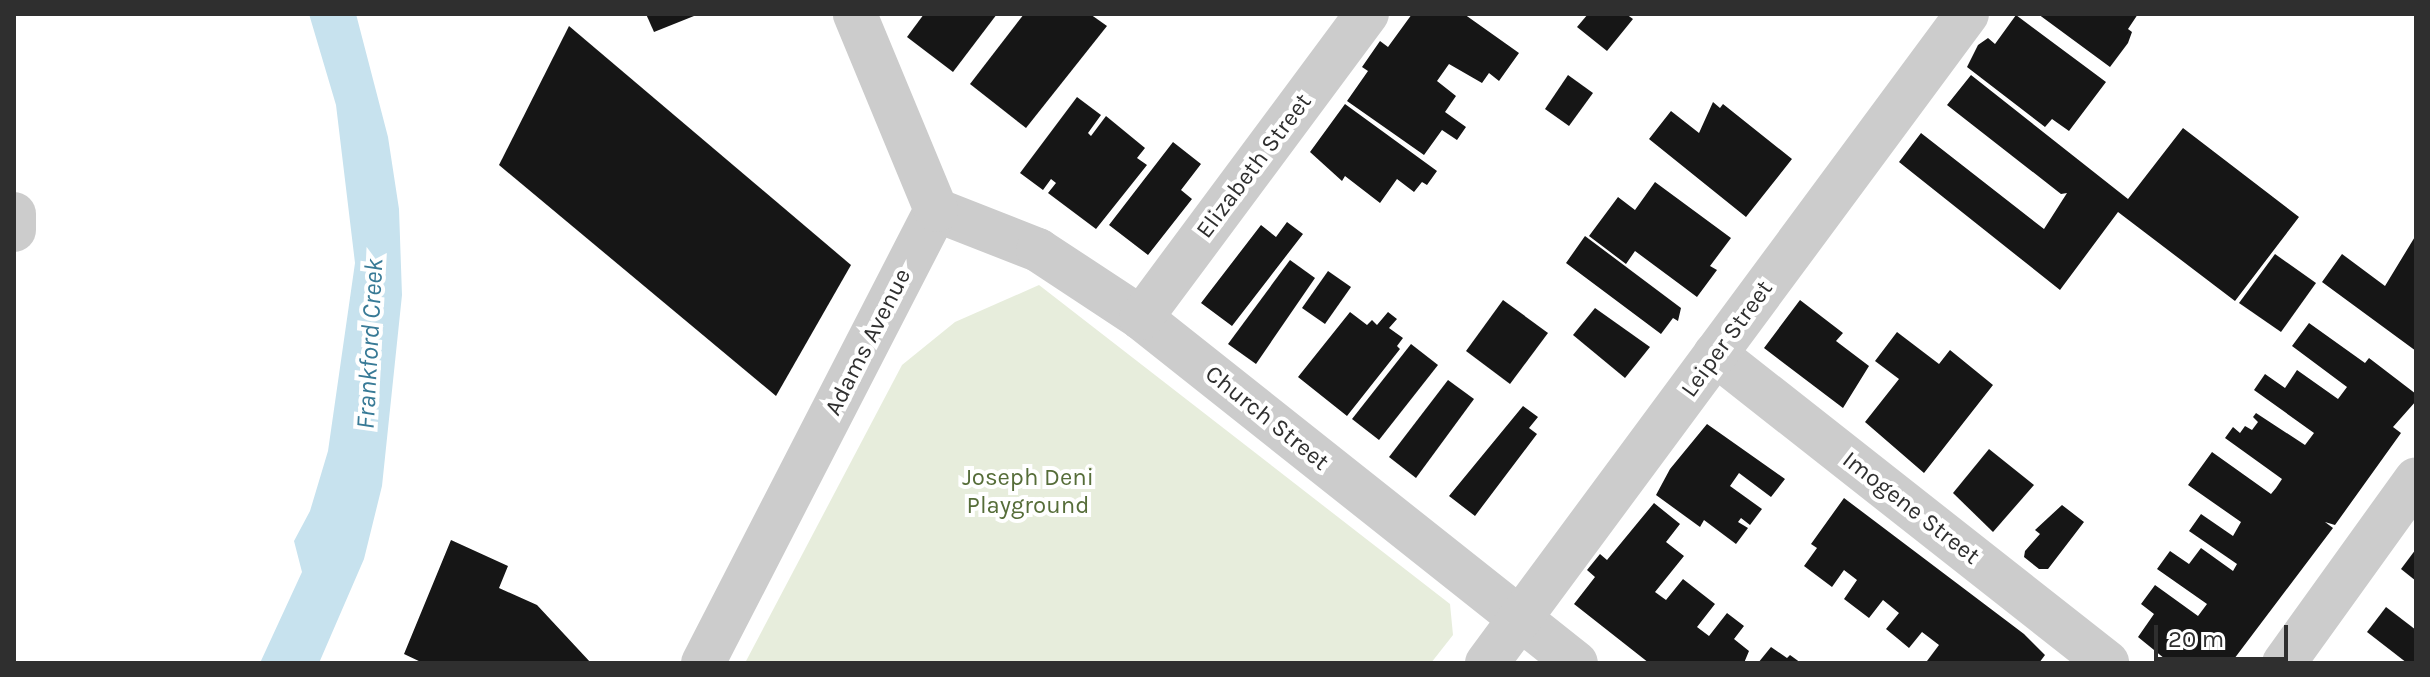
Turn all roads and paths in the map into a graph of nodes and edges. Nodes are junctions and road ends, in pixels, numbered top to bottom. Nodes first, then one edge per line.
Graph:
1 (855, 14) edge
2 (1367, 14) edge
3 (1967, 14) edge
4 (936, 210) junction
5 (1141, 318) junction
6 (1715, 354) junction
7 (2416, 479) edge
8 (1520, 620) junction
9 (703, 663) edge
10 (1487, 663) edge
11 (1576, 663) edge
12 (2107, 663) edge
13 (2284, 663) edge

1 - 4 street
2 - 5 street, Elizabeth Street
3 - 6 street, Leiper Street
4 - 5 street, Church Street
4 - 9 street, Adams Avenue
5 - 8 street, Church Street
6 - 8 street, Leiper Street
6 - 12 street, Imogene Street
7 - 13 street
8 - 10 street, Leiper Street
8 - 11 street, Church Street

